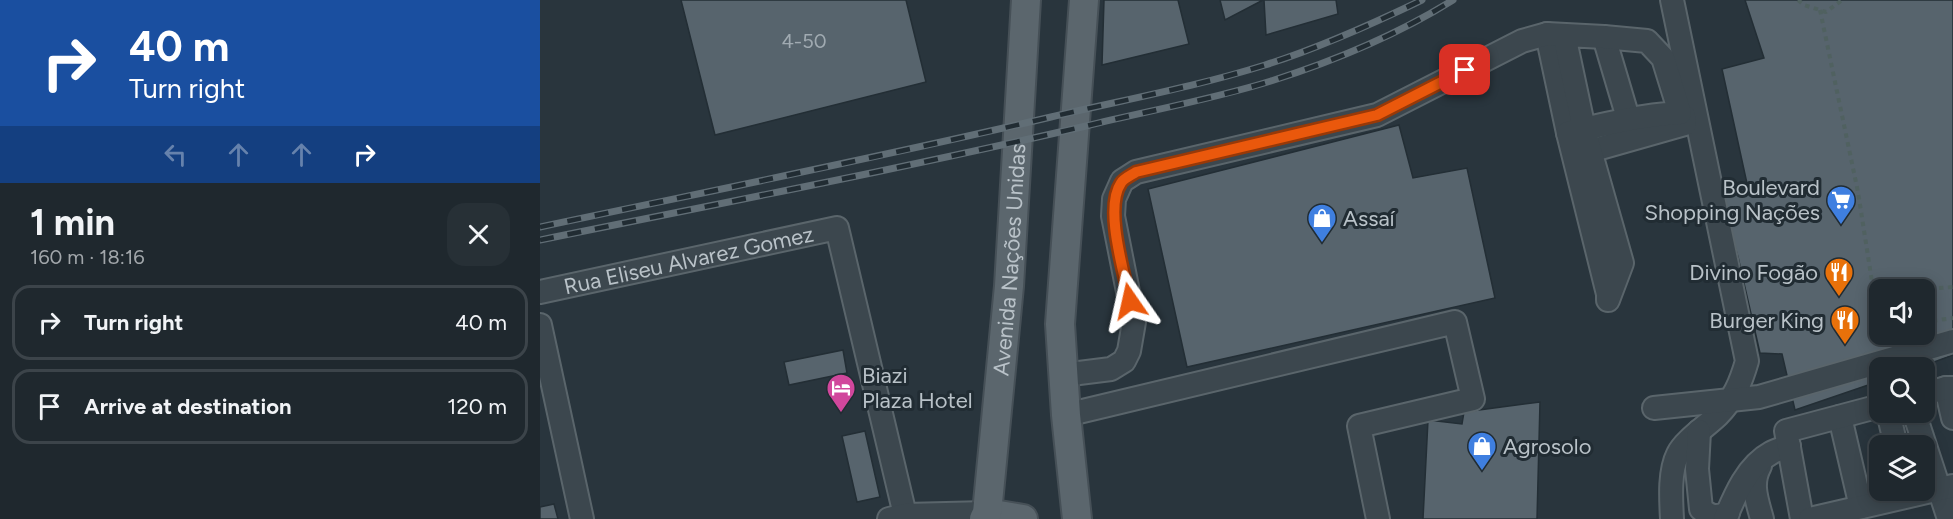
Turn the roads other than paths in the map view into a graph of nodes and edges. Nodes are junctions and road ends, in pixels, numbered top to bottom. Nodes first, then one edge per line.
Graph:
1 (1026, 0) edge
2 (1084, 0) edge
3 (1672, 0) edge
4 (1556, 35) junction
5 (1604, 37) junction
6 (1628, 118) junction
7 (1576, 131) junction
8 (1590, 151) junction
9 (540, 292) edge
10 (1060, 324) junction
11 (540, 325) edge
12 (1953, 341) edge
13 (1747, 361) junction
14 (1063, 375) junction
15 (1950, 388) edge
16 (1935, 391) edge
17 (1759, 398) junction
18 (1732, 399) junction
19 (1869, 409) edge
20 (1066, 415) junction
21 (1840, 417) junction
22 (1953, 418) edge
23 (1919, 423) edge
24 (1689, 442) junction
25 (1789, 446) junction
26 (1763, 458) junction
27 (1946, 488) edge
28 (1883, 501) edge
29 (1862, 507) junction
30 (986, 516) edge
31 (1727, 516) edge
32 (900, 518) edge
33 (582, 519) edge
34 (1023, 519) edge
35 (1077, 519) edge
36 (1378, 519) edge
37 (1661, 519) edge
38 (1672, 519) edge
39 (1686, 519) edge
40 (1762, 519) edge
41 (1802, 519) edge
42 (1810, 519) edge
43 (1949, 519) edge

1 - 30 main road, Avenida Nações Unidas
2 - 10 main road
3 - 13 street
4 - 5 street
4 - 7 street
4 - 14 street
5 - 6 street
5 - 6 street
6 - 7 street
7 - 8 street
7 - 8 street
8 - 10 street
9 - 32 street, Rua Eliseu Alvarez Gomez
10 - 14 main road
11 - 33 street
12 - 17 street
13 - 17 street
13 - 18 street
14 - 20 main road
15 - 16 street
15 - 22 street
17 - 18 street
18 - 24 street
18 - 24 street
19 - 21 street
20 - 35 main road
20 - 36 street
21 - 25 street
21 - 29 street
23 - 27 street
24 - 31 street
24 - 37 street
24 - 38 street
24 - 39 street
25 - 26 street
25 - 41 street
26 - 31 street
26 - 40 street
27 - 43 street
28 - 29 street
29 - 42 street
30 - 32 street
30 - 34 main road

